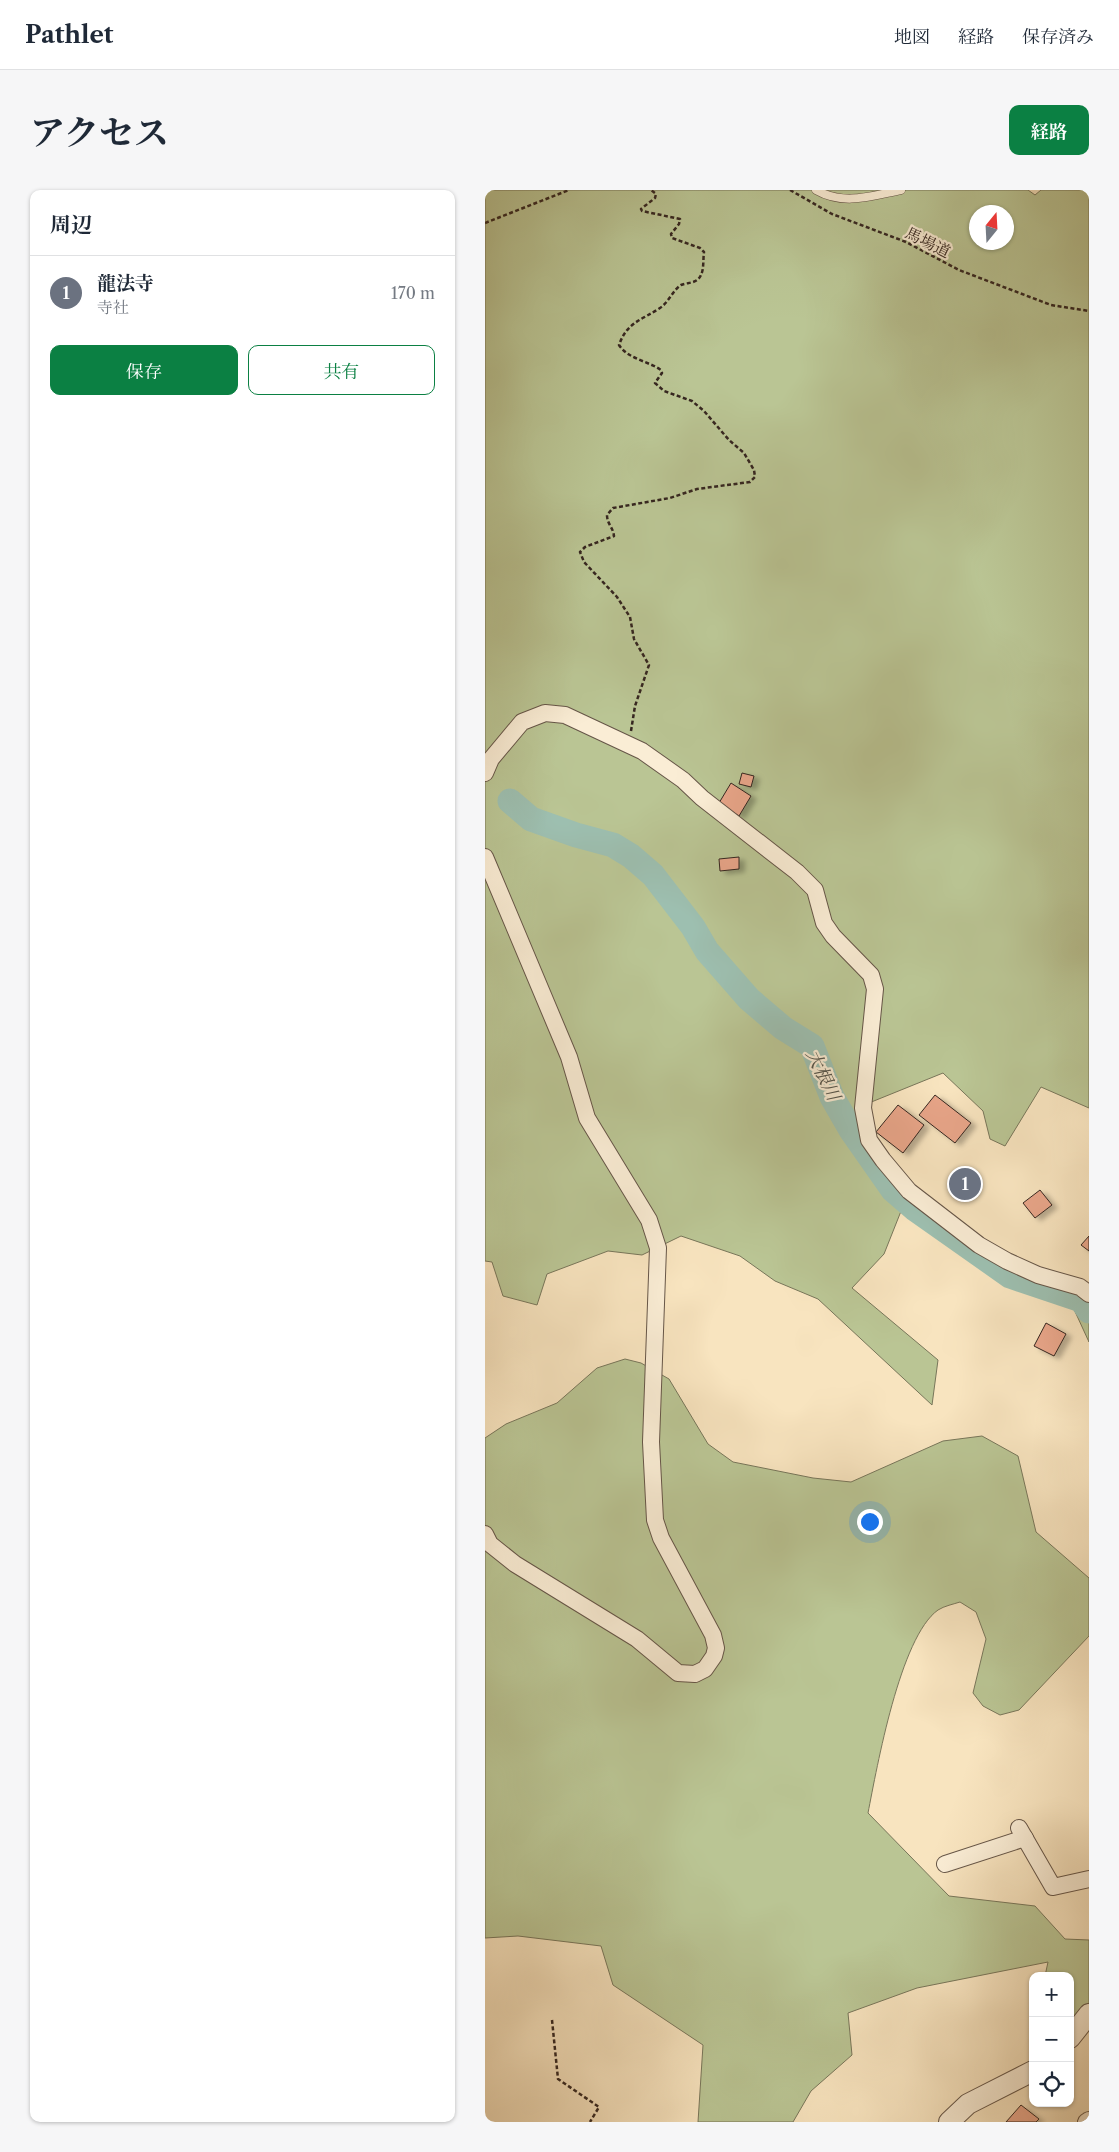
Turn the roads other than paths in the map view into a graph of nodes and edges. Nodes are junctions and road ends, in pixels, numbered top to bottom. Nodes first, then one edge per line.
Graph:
1 (816, 190) edge
2 (901, 190) edge
3 (485, 773) edge
4 (485, 858) edge
5 (1089, 1294) edge
6 (485, 1534) edge
7 (945, 1864) dead end
8 (1089, 1879) edge
9 (1089, 2014) edge
10 (1074, 2033) edge
11 (1029, 2074) edge
12 (949, 2122) edge

1 - 2 lane
3 - 5 street
4 - 6 street
7 - 8 street
9 - 10 street
11 - 12 street

